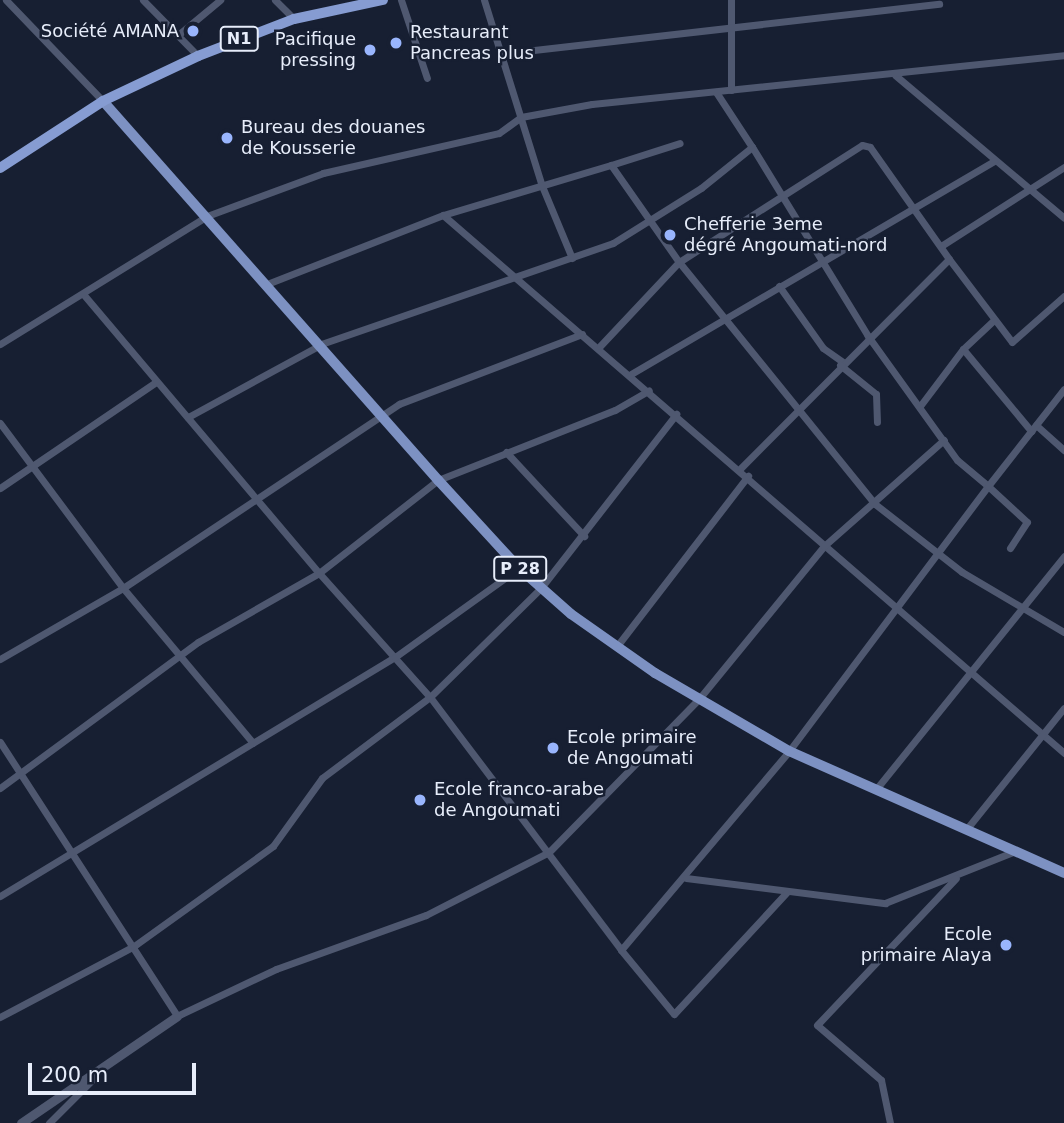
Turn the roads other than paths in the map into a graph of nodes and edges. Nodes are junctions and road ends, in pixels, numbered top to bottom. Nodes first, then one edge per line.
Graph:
1 (6, 0) edge
2 (143, 0) edge
3 (220, 0) edge
4 (275, 0) edge
5 (383, 0) edge
6 (401, 0) edge
7 (484, 0) edge
8 (731, 0) edge
9 (939, 4) dead end
10 (326, 5) edge
11 (294, 19) junction
12 (732, 30) junction
13 (177, 35) junction
14 (499, 54) junction
15 (1064, 55) edge
16 (198, 56) junction
17 (895, 75) junction
18 (427, 78) dead end
19 (732, 90) junction
20 (716, 92) junction
21 (103, 101) junction
22 (521, 117) junction
23 (680, 143) dead end
24 (752, 147) junction
25 (994, 161) junction
26 (611, 165) junction
27 (1064, 167) edge
28 (0, 168) edge
29 (542, 186) junction
30 (1030, 189) junction
31 (785, 194) junction
32 (917, 210) junction
33 (443, 215) junction
34 (207, 216) junction
35 (1064, 218) edge
36 (653, 219) junction
37 (941, 246) junction
38 (572, 258) junction
39 (949, 258) junction
40 (679, 262) junction
41 (825, 262) junction
42 (512, 274) junction
43 (267, 284) junction
44 (779, 286) junction
45 (84, 295) junction
46 (1064, 296) edge
47 (723, 316) junction
48 (994, 320) junction
49 (582, 334) junction
50 (868, 336) junction
51 (0, 344) edge
52 (322, 344) junction
53 (600, 346) junction
54 (963, 349) junction
55 (842, 364) junction
56 (631, 374) junction
57 (156, 382) junction
58 (1064, 389) edge
59 (649, 390) junction
60 (920, 406) junction
61 (796, 411) junction
62 (676, 414) junction
63 (381, 415) junction
64 (188, 417) junction
65 (877, 422) dead end
66 (0, 423) edge
67 (1033, 428) junction
68 (944, 440) junction
69 (1064, 450) edge
70 (506, 452) junction
71 (33, 467) junction
72 (741, 468) junction
73 (748, 476) junction
74 (438, 480) junction
75 (988, 486) junction
76 (0, 488) edge
77 (257, 500) junction
78 (875, 504) junction
79 (584, 536) junction
80 (824, 546) junction
81 (1010, 548) dead end
82 (935, 554) junction
83 (1064, 556) edge
84 (519, 568) junction
85 (320, 573) junction
86 (122, 588) junction
87 (540, 589) junction
88 (895, 607) junction
89 (1023, 608) junction
90 (1064, 632) edge
91 (617, 646) junction
92 (183, 653) junction
93 (395, 657) junction
94 (0, 659) edge
95 (969, 671) junction
96 (430, 697) junction
97 (698, 700) junction
98 (1064, 709) edge
99 (1042, 736) junction
100 (0, 742) edge
101 (253, 743) junction
102 (789, 751) junction
103 (1064, 753) edge
104 (20, 775) junction
105 (0, 788) edge
106 (877, 788) junction
107 (969, 826) junction
108 (1017, 851) junction
109 (549, 852) junction
110 (69, 856) junction
111 (1064, 872) edge
112 (960, 874) junction
113 (686, 878) junction
114 (786, 893) junction
115 (0, 896) edge
116 (134, 946) junction
117 (621, 950) junction
118 (177, 1016) junction
119 (0, 1017) edge
120 (95, 1077) junction
121 (21, 1123) edge
122 (49, 1123) edge
123 (890, 1123) edge

1 - 21 street
2 - 13 street
3 - 13 street
4 - 11 street
5 - 10 highway, N1
6 - 18 street
7 - 14 street
8 - 12 street
9 - 12 street
10 - 11 highway, N1
11 - 16 highway, N1
12 - 14 street
12 - 19 street
13 - 16 street
14 - 22 street
15 - 17 street
16 - 21 highway, N1
17 - 19 street
17 - 25 street
19 - 20 street
20 - 22 street
20 - 24 street
21 - 28 highway, N1
21 - 34 main road, P 28
22 - 29 street
22 - 34 street
23 - 26 street
24 - 31 street
24 - 36 street
25 - 30 street
25 - 32 street
26 - 29 street
26 - 36 street
27 - 30 street
29 - 33 street
29 - 38 street
30 - 35 street
30 - 37 street
31 - 32 street
31 - 40 street
31 - 41 street
32 - 37 street
32 - 41 street
33 - 42 street
33 - 43 street
34 - 43 main road, P 28
34 - 45 street
36 - 38 street
36 - 40 street
37 - 39 street
38 - 42 street
39 - 48 street
39 - 50 street
40 - 47 street
40 - 53 street
41 - 44 street
41 - 50 street
42 - 49 street
42 - 52 street
43 - 52 main road, P 28
44 - 47 street
44 - 55 street
45 - 51 street
45 - 57 street
46 - 48 street
47 - 56 street
47 - 61 street
48 - 54 street
49 - 53 street
49 - 63 street
50 - 55 street
50 - 60 street
52 - 63 main road, P 28
52 - 64 street
53 - 56 street
54 - 60 street
54 - 67 street
55 - 61 street
55 - 65 street
56 - 59 street
57 - 64 street
57 - 71 street
58 - 67 street
59 - 62 street
59 - 70 street
60 - 68 street
61 - 72 street
61 - 78 street
62 - 72 street
62 - 79 street
63 - 74 main road, P 28
63 - 77 street
64 - 77 street
66 - 71 street
67 - 69 street
67 - 75 street
68 - 75 street
68 - 78 street
70 - 74 street
70 - 79 street
71 - 76 street
71 - 86 street
72 - 73 street
73 - 80 street
73 - 91 street
74 - 84 main road, P 28
74 - 85 street
75 - 81 street
75 - 82 street
77 - 85 street
77 - 86 street
78 - 80 street
78 - 82 street
79 - 87 street
80 - 88 street
80 - 97 street
82 - 88 street
82 - 89 street
83 - 89 street
84 - 87 main road, P 28
84 - 93 street
85 - 92 street
85 - 93 street
86 - 92 street
86 - 94 street
87 - 91 main road, P 28
87 - 96 street
88 - 95 street
88 - 102 street
89 - 90 street
89 - 95 street
91 - 97 main road, P 28
92 - 101 street
92 - 104 street
93 - 96 street
93 - 101 street
95 - 99 street
95 - 106 street
96 - 109 street
96 - 116 street
97 - 102 main road, P 28
97 - 109 street
98 - 99 street
99 - 103 street
99 - 107 street
100 - 104 street
101 - 110 street
102 - 106 main road, P 28
102 - 113 street
104 - 105 street
104 - 110 street
106 - 107 main road, P 28
107 - 108 main road, P 28
108 - 111 main road, P 28
108 - 112 street
109 - 117 street
109 - 118 street
110 - 115 street
110 - 116 street
112 - 114 street
112 - 123 street
113 - 114 street
113 - 117 street
114 - 117 street
116 - 118 street
116 - 119 street
118 - 120 street
120 - 121 street
120 - 122 street

